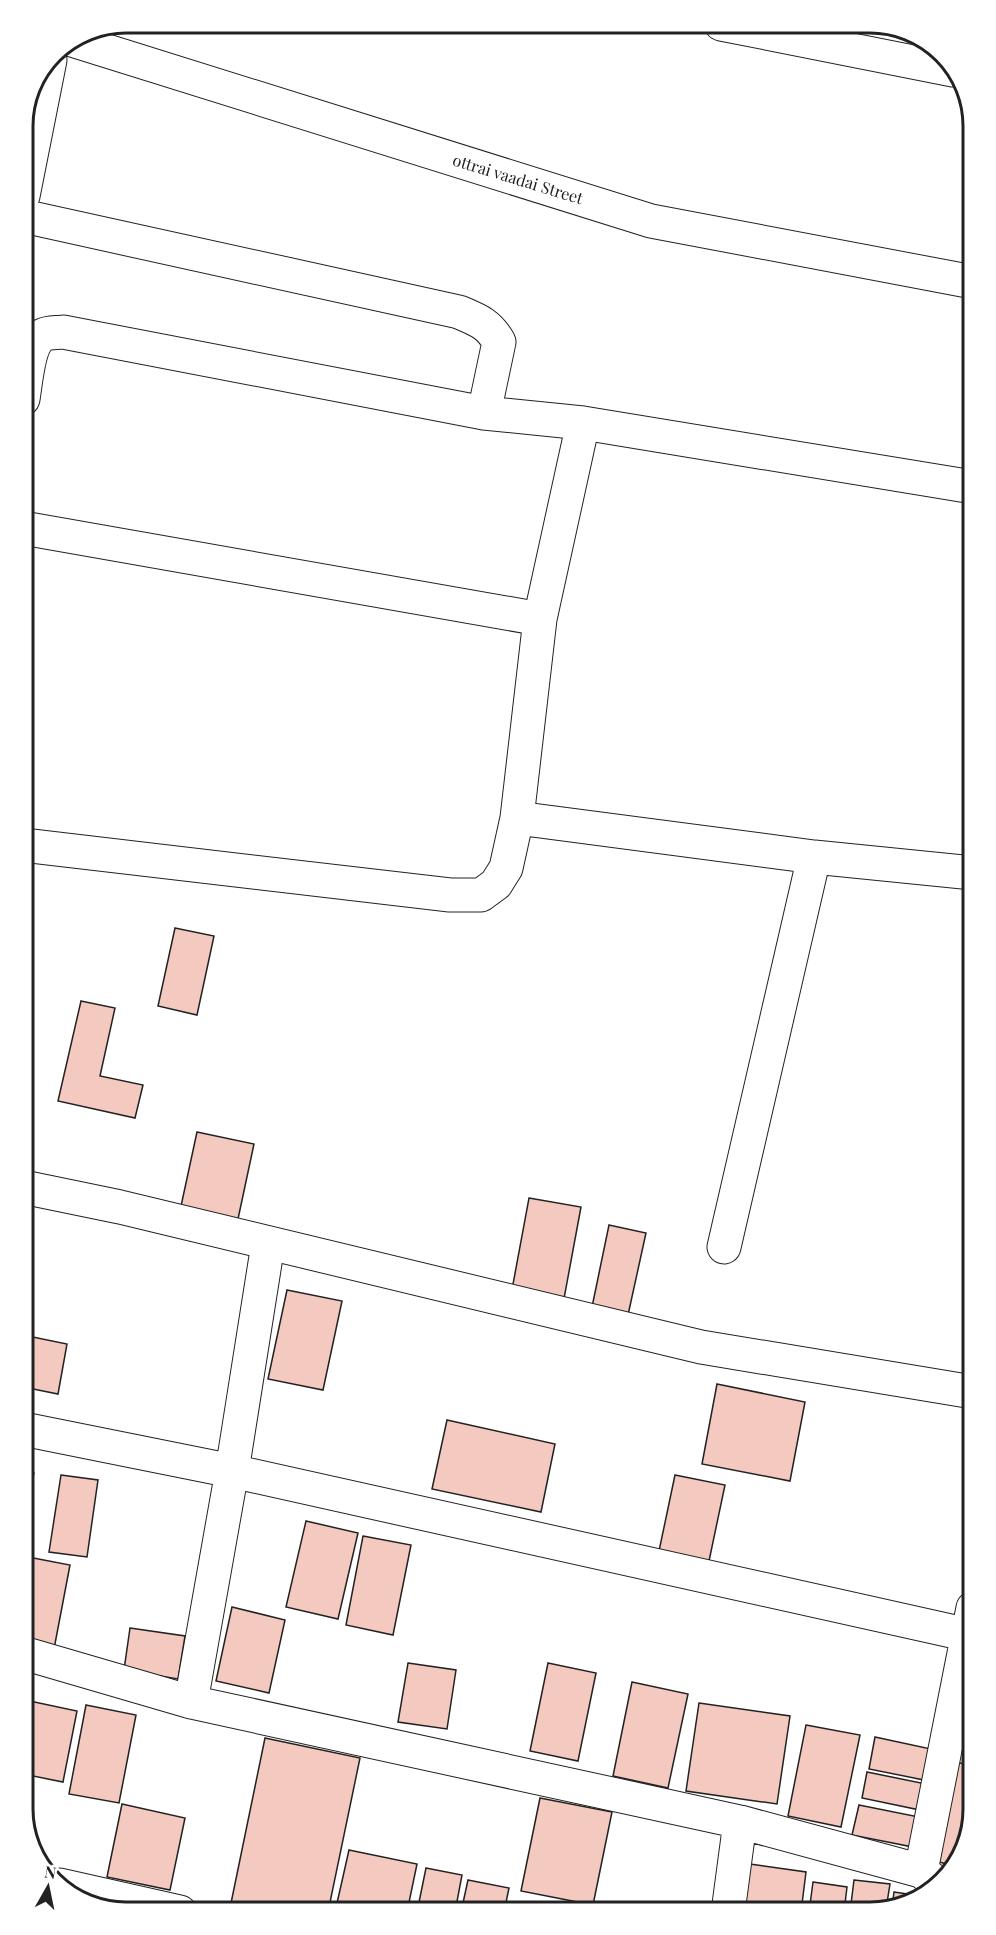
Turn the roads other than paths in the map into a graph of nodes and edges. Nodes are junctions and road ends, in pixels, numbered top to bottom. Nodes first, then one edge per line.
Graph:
1 (766, 33) edge
2 (83, 43) edge
3 (943, 68) edge
4 (44, 83) edge
5 (33, 128) edge
6 (33, 218) edge
7 (963, 280) edge
8 (33, 334) edge
9 (484, 413) junction
10 (583, 423) junction
11 (963, 485) edge
12 (33, 530) edge
13 (540, 619) junction
14 (517, 818) junction
15 (33, 846) edge
16 (814, 857) junction
17 (963, 872) edge
18 (33, 1189) edge
19 (268, 1244) junction
20 (724, 1247) dead end
21 (963, 1390) edge
22 (33, 1432) edge
23 (232, 1471) junction
24 (963, 1619) edge
25 (33, 1656) edge
26 (963, 1670) edge
27 (191, 1702) junction
28 (740, 1822) junction
29 (929, 1877) edge
30 (81, 1890) edge
31 (136, 1902) edge
32 (729, 1902) edge

1 - 3 street
2 - 7 street, ottrai vaadai Street
4 - 5 street
6 - 9 street
8 - 9 street
9 - 10 street
10 - 11 street
10 - 13 street
12 - 13 street
13 - 14 street
14 - 15 street
14 - 16 street
16 - 17 street
16 - 20 street
18 - 19 street
19 - 21 street
19 - 23 street
22 - 23 street
23 - 24 street
23 - 27 street
25 - 27 street
26 - 29 street
27 - 28 street
28 - 29 street
28 - 32 street
30 - 31 street

